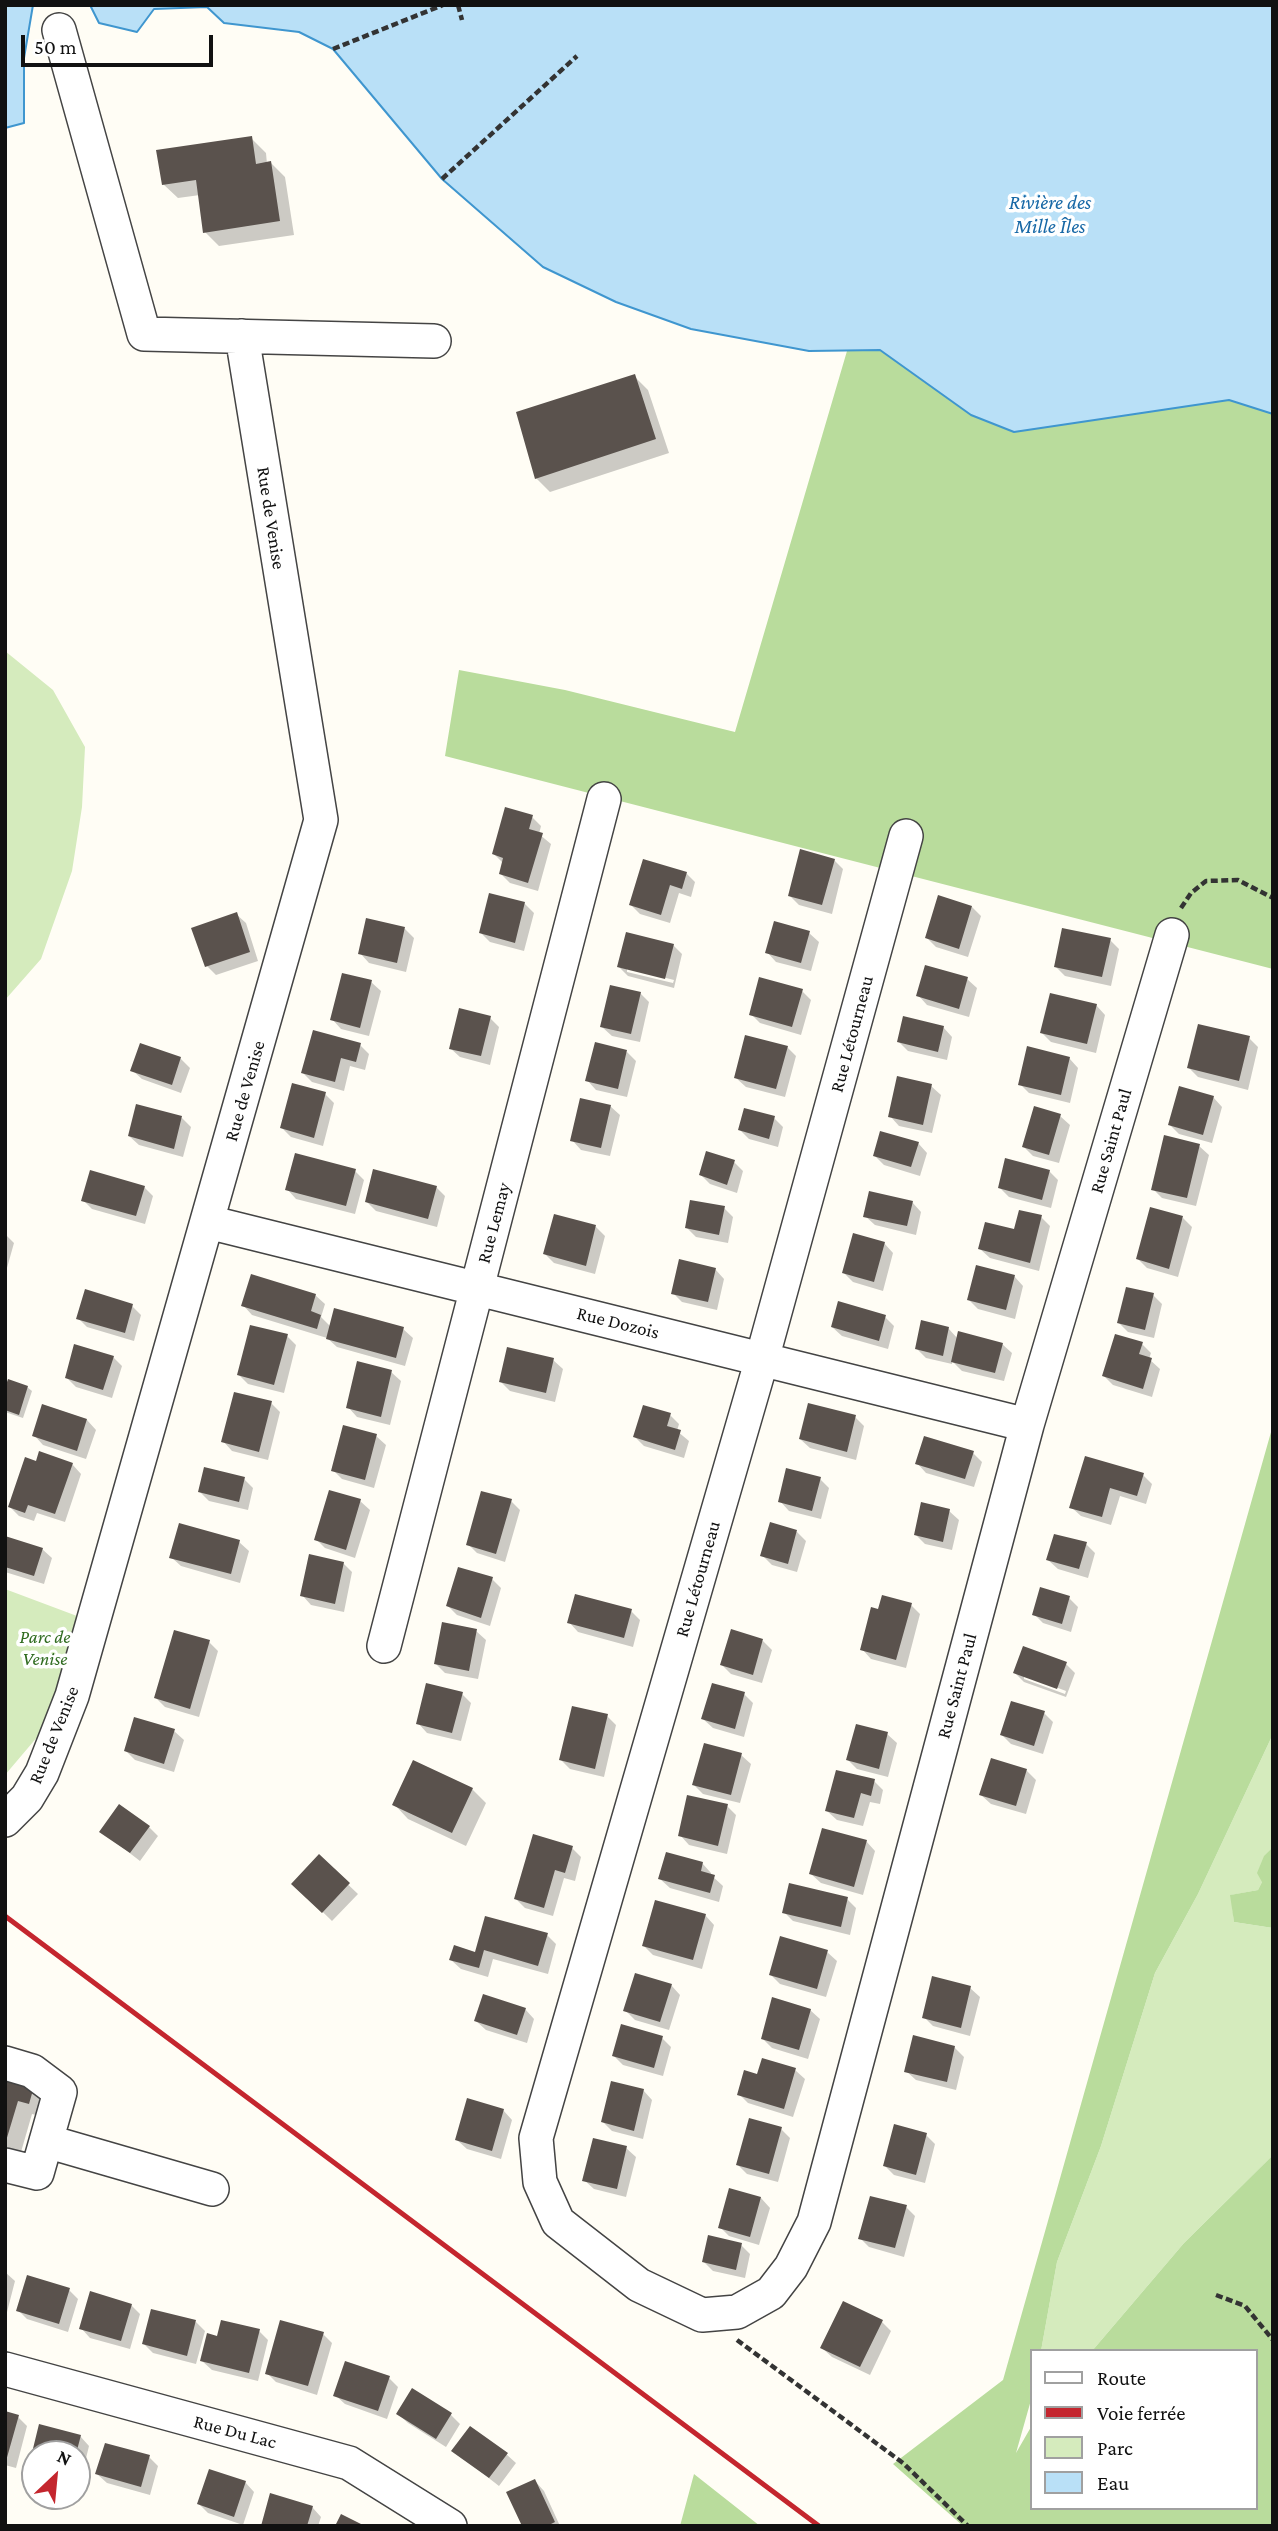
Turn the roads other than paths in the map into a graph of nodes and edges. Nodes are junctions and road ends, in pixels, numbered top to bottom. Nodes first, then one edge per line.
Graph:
1 (59, 30) dead end
2 (242, 336) junction
3 (434, 341) dead end
4 (604, 799) dead end
5 (906, 835) dead end
6 (1172, 935) road end
7 (208, 1222) junction
8 (477, 1289) junction
9 (762, 1359) junction
10 (1027, 1425) junction
11 (384, 1646) dead end
12 (5, 1820) edge
13 (5, 2063) edge
14 (46, 2141) junction
15 (5, 2165) edge
16 (212, 2189) dead end
17 (702, 2315) joint
18 (5, 2369) edge
19 (450, 2526) edge

1 - 2 street
2 - 3 street
2 - 7 street, Rue de Venise
4 - 8 street, Rue Lemay
5 - 9 street, Rue Létourneau
6 - 10 street, Rue Saint Paul
7 - 8 street, Rue Dozois
7 - 12 street, Rue de Venise
8 - 9 street, Rue Dozois
8 - 11 street, Rue Lemay
9 - 10 street, Rue Dozois
9 - 17 street, Rue Létourneau
10 - 17 street, Rue Saint Paul
13 - 14 street
14 - 15 street
14 - 16 street
18 - 19 street, Rue Du Lac

